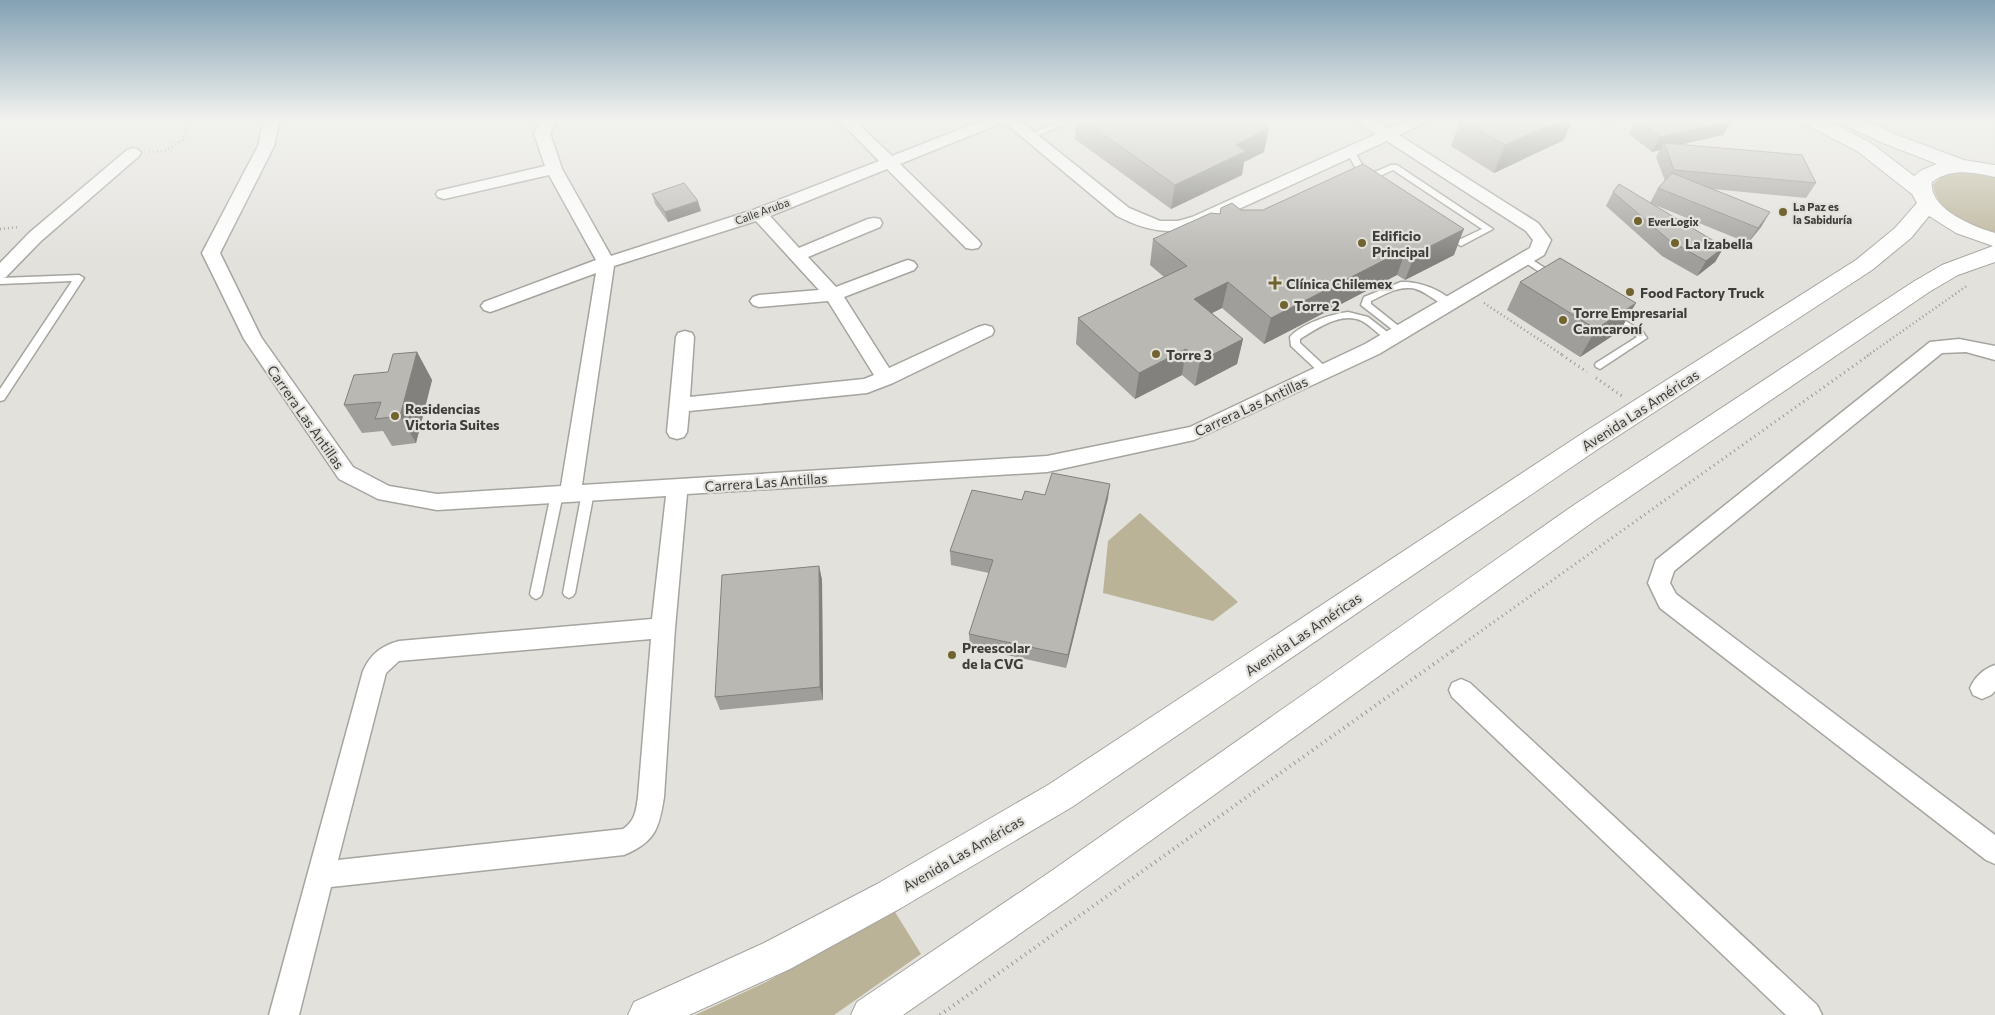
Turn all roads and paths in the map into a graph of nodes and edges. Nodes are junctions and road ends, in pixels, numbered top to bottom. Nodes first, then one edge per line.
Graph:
1 (118, 166) edge
2 (256, 166) edge
3 (876, 166) edge
4 (894, 166) edge
5 (1067, 166) edge
6 (1320, 166) edge
7 (1360, 166) edge
8 (1438, 166) edge
9 (1887, 166) edge
10 (1946, 166) edge
11 (1966, 166) edge
12 (554, 169) joint
13 (1994, 169) edge
14 (444, 194) dead end
15 (1924, 197) junction
16 (758, 214) junction
17 (874, 223) dead end
18 (1437, 227) edge
19 (1995, 240) edge
20 (972, 244) dead end
21 (1995, 253) edge
22 (797, 256) junction
23 (1526, 259) junction
24 (606, 263) junction
25 (908, 266) dead end
26 (0, 273) edge
27 (1558, 280) edge
28 (0, 281) edge
29 (1974, 281) dead end
30 (1469, 293) junction
31 (833, 296) junction
32 (759, 301) dead end
33 (1450, 304) junction
34 (490, 306) dead end
35 (1608, 313) edge
36 (985, 331) dead end
37 (1395, 335) junction
38 (685, 337) dead end
39 (1995, 353) edge
40 (1600, 365) dead end
41 (1325, 371) junction
42 (886, 378) junction
43 (0, 397) edge
44 (679, 405) junction
45 (1642, 409) junction
46 (676, 432) dead end
47 (677, 487) junction
48 (572, 494) junction
49 (569, 593) dead end
50 (536, 594) dead end
51 (664, 628) junction
52 (1461, 690) dead end
53 (1995, 851) edge
54 (321, 875) junction
55 (284, 1015) edge
56 (647, 1015) edge
57 (870, 1015) edge
58 (940, 1015) edge
59 (1807, 1015) edge

1 - 26 street
2 - 48 street, Carrera Las Antillas
3 - 16 street, Calle Aruba
4 - 20 street
5 - 6 street
7 - 18 lane
8 - 23 street, Carrera Las Antillas
9 - 15 main road
10 - 15 main road, Avenida Las Américas
11 - 13 main road
12 - 14 street
12 - 24 street
15 - 19 main road
15 - 45 main road, Avenida Las Américas
16 - 22 street
16 - 24 street, Calle Aruba
17 - 22 street
21 - 57 main road
22 - 31 street
23 - 27 lane
23 - 30 street, Carrera Las Antillas
24 - 34 street, Calle Aruba
24 - 48 street
25 - 31 street
28 - 43 lane
29 - 58 path
30 - 33 street, Carrera Las Antillas
30 - 45 path
31 - 32 street
31 - 42 street
33 - 37 street, Carrera Las Antillas
33 - 37 lane
35 - 40 lane
36 - 42 street
37 - 41 street, Carrera Las Antillas
37 - 41 lane
38 - 44 street
39 - 53 street
41 - 47 street, Carrera Las Antillas
42 - 44 street
44 - 46 street
45 - 56 main road, Avenida Las Américas
47 - 48 street, Carrera Las Antillas
47 - 51 street
48 - 49 lane
48 - 50 lane
51 - 54 street
51 - 54 street
52 - 59 street
54 - 55 street

